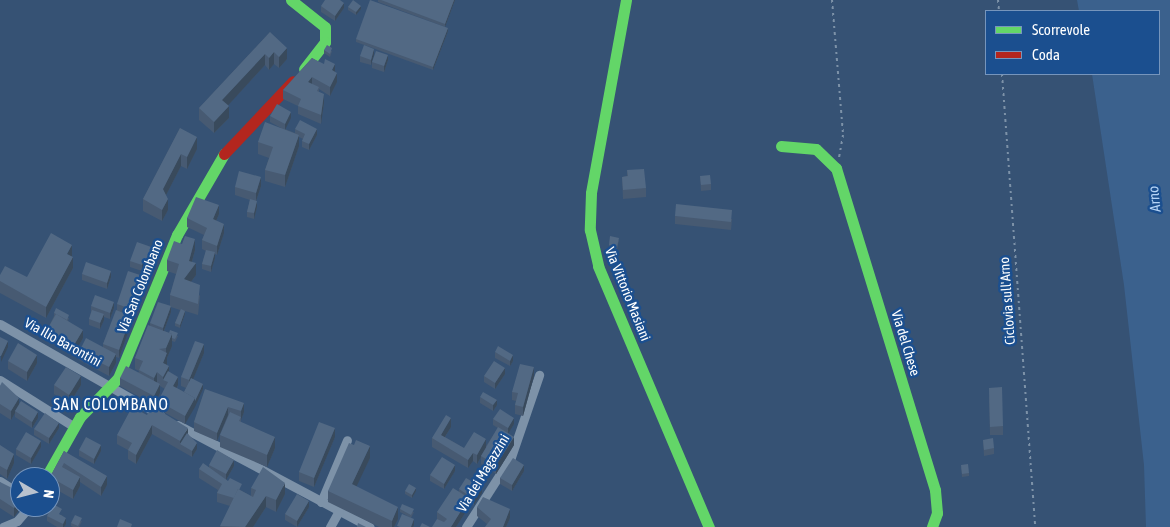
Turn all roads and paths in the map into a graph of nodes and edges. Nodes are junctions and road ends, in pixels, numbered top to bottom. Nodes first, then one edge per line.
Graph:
1 (291, 0) edge
2 (626, 0) edge
3 (832, 0) edge
4 (1002, 75) edge
5 (780, 146) dead end
6 (836, 168) junction
7 (0, 324) edge
8 (538, 375) dead end
9 (0, 380) edge
10 (111, 388) junction
11 (74, 426) junction
12 (348, 440) dead end
13 (51, 467) edge
14 (321, 502) junction
15 (339, 511) junction
16 (20, 517) edge
17 (3, 527) edge
18 (330, 527) edge
19 (370, 527) edge
20 (466, 527) edge
21 (709, 527) edge
22 (932, 527) edge
23 (1035, 527) edge

1 - 10 street, Via San Colombano
2 - 21 street, Via Vittorio Masiani
3 - 6 path
4 - 23 path, Ciclovia sull'Arno
5 - 6 street, Via del Chese
6 - 22 street, Via del Chese
7 - 10 street, Via Ilio Barontini
8 - 20 street, Via dei Magazzini
9 - 11 street
10 - 11 street
10 - 14 street
11 - 13 street
12 - 14 street
14 - 15 street
15 - 18 street
15 - 19 street
16 - 17 street

